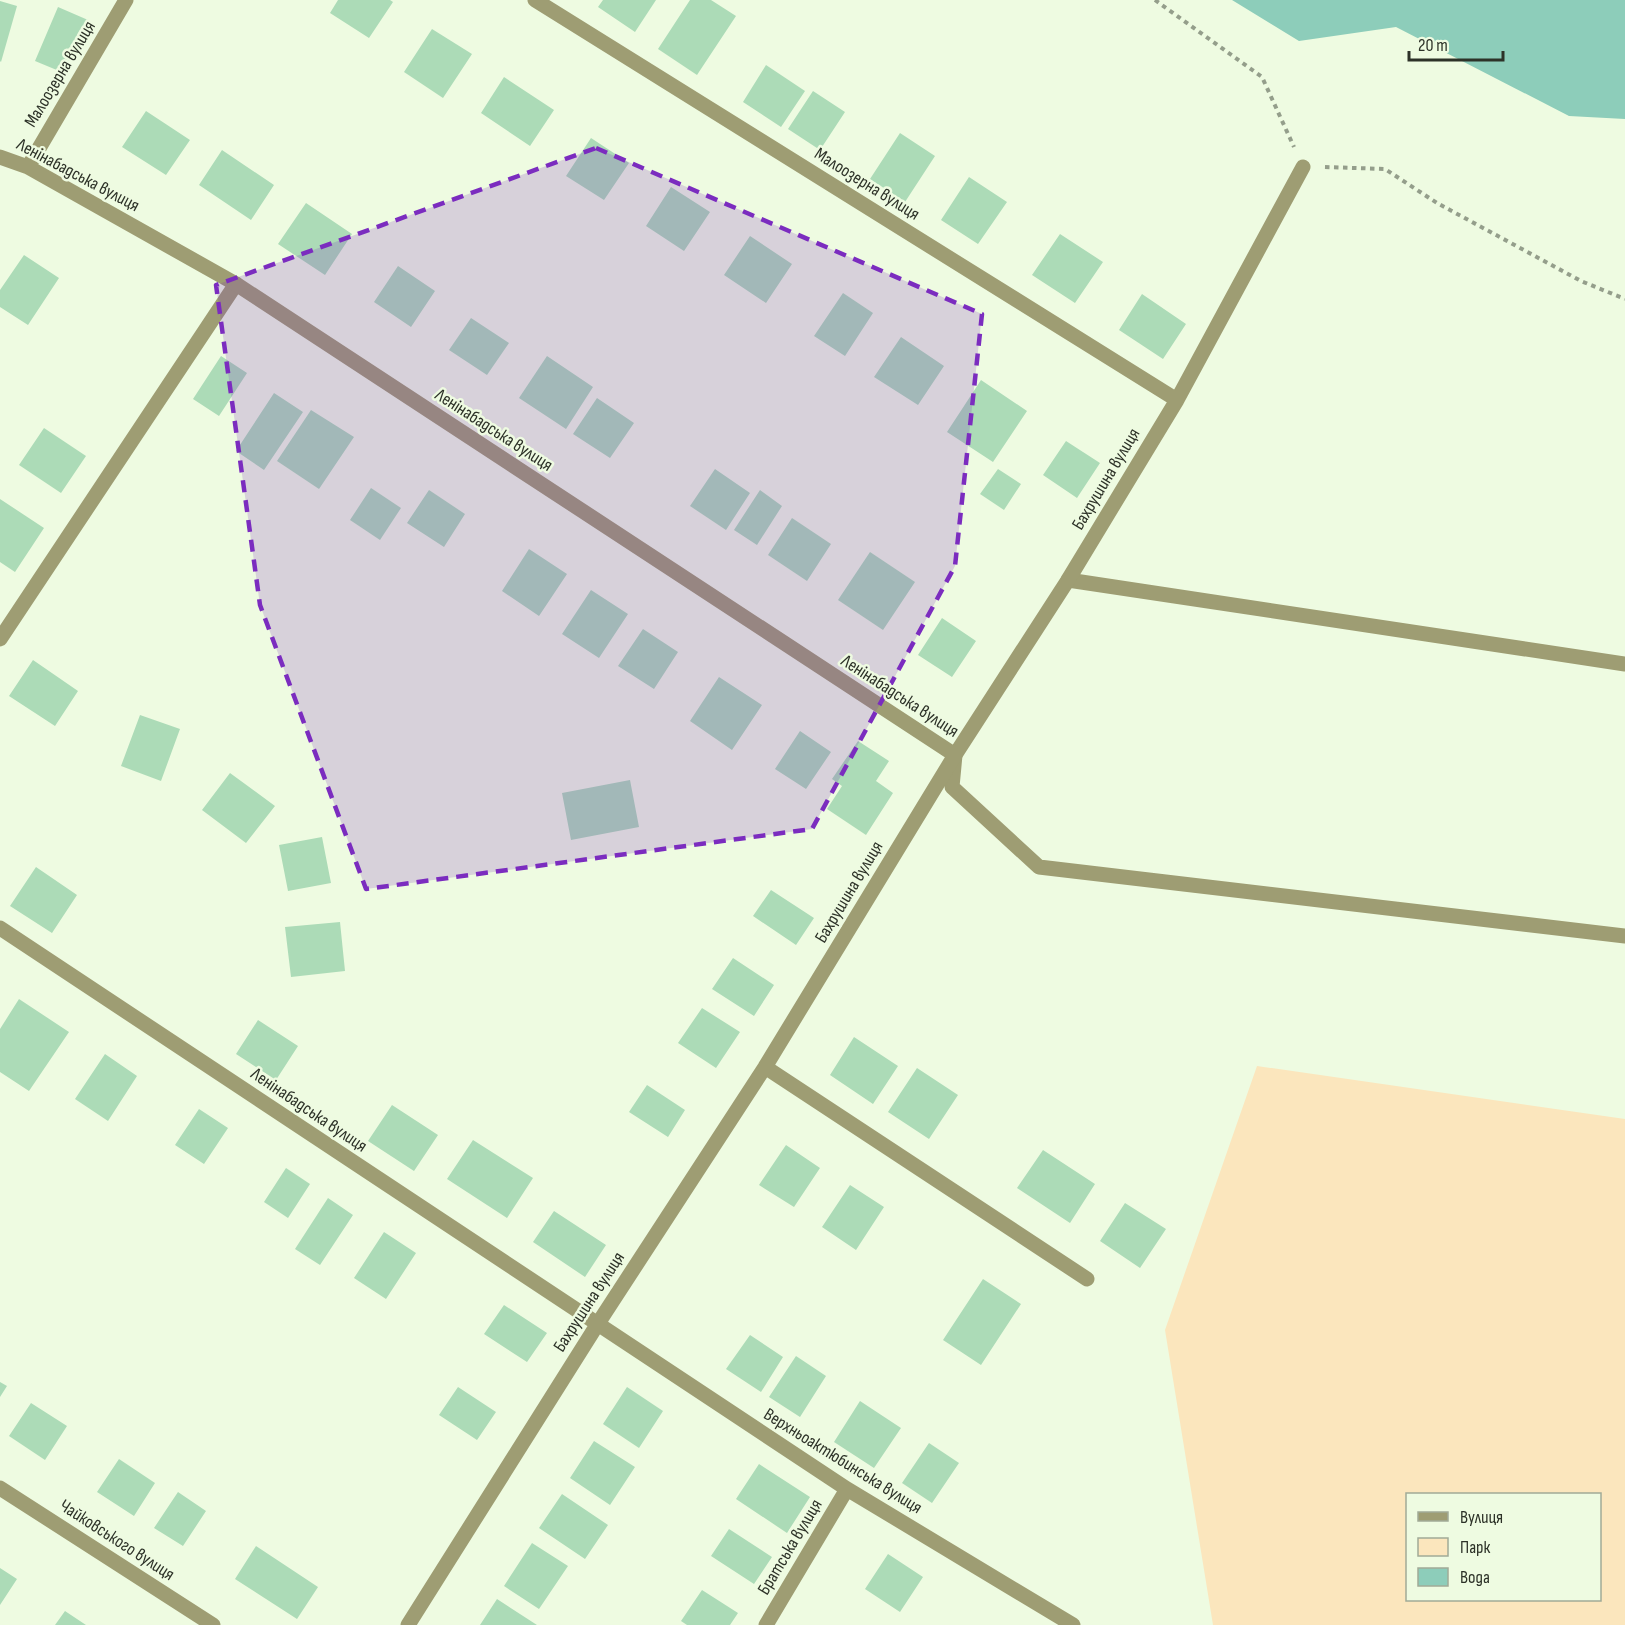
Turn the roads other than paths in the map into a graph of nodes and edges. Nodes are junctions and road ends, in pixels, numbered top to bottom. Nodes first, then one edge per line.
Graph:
1 (126, 0) edge
2 (535, 0) edge
3 (0, 157) edge
4 (28, 167) junction
5 (1303, 167) road end
6 (236, 284) junction
7 (1177, 400) junction
8 (1068, 580) junction
9 (0, 639) edge
10 (1625, 664) edge
11 (955, 755) junction
12 (0, 928) edge
13 (1625, 936) edge
14 (765, 1067) junction
15 (1087, 1279) dead end
16 (597, 1325) junction
17 (0, 1488) edge
18 (847, 1489) junction
19 (213, 1625) edge
20 (408, 1625) edge
21 (766, 1625) edge
22 (1073, 1625) edge

1 - 4 street, Малоозерна вулиця
2 - 7 street, Малоозерна вулиця
3 - 4 street, Ленінабадська вулиця
4 - 6 street, Ленінабадська вулиця
5 - 7 street, Бахрушина вулиця
6 - 9 street
6 - 11 street, Ленінабадська вулиця
7 - 8 street, Бахрушина вулиця
8 - 10 street
8 - 11 street, Бахрушина вулиця
11 - 13 street
11 - 14 street, Бахрушина вулиця
12 - 16 street, Ленінабадська вулиця
14 - 15 street
14 - 16 street, Бахрушина вулиця
16 - 18 street, Верхньоактюбинська вулиця
16 - 20 street, Бахрушина вулиця
17 - 19 street, Чайковського вулиця
18 - 21 street, Братська вулиця
18 - 22 street, Верхньоактюбинська вулиця

